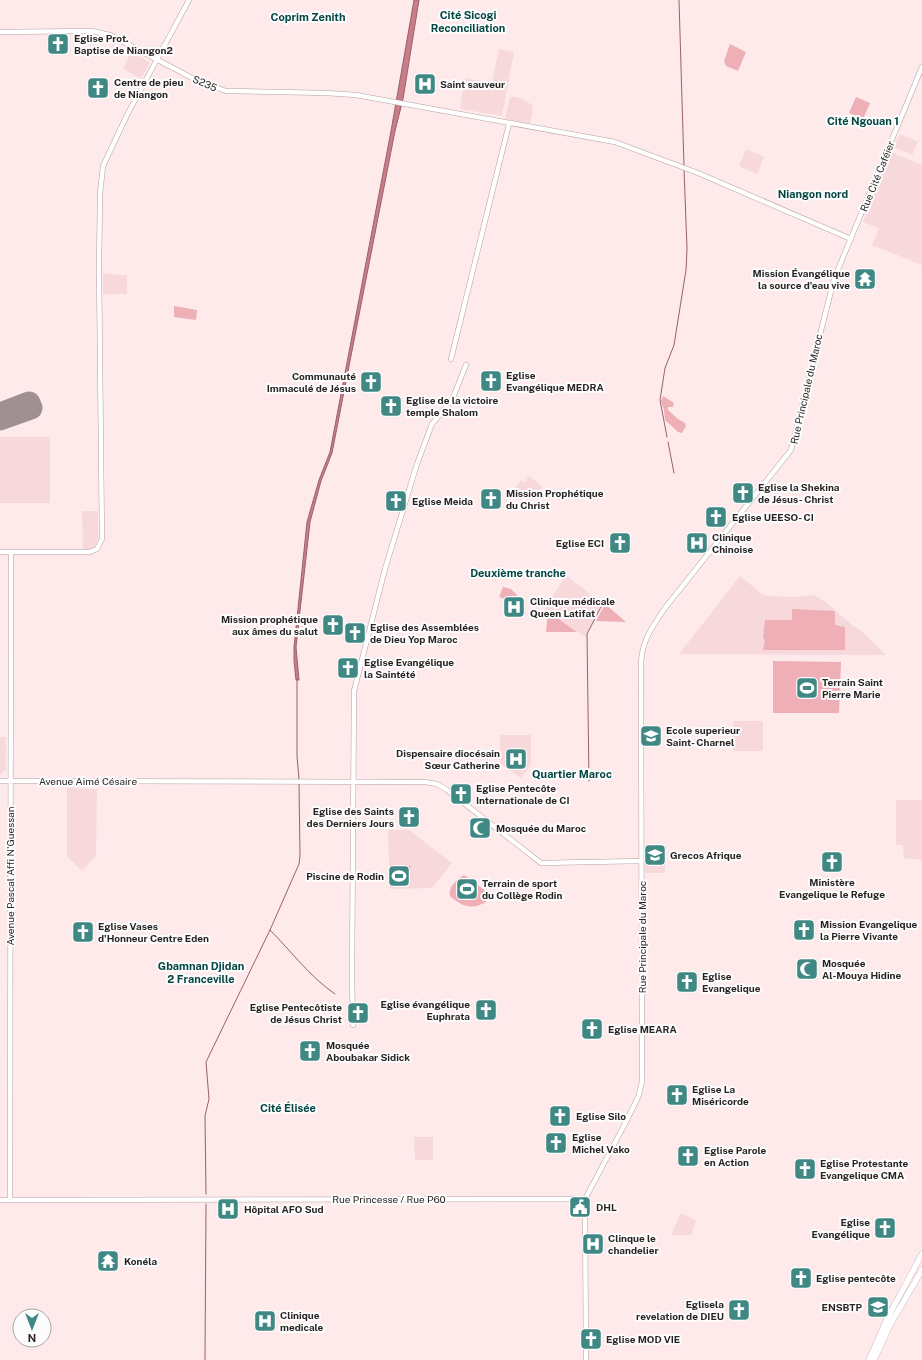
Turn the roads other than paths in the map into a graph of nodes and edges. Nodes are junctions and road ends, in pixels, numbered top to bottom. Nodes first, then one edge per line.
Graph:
1 (189, 0) edge
2 (0, 32) edge
3 (156, 59) junction
4 (922, 66) edge
5 (509, 124) junction
6 (859, 218) joint
7 (851, 239) junction
8 (451, 359) dead end
9 (466, 364) dead end
10 (0, 552) edge
11 (11, 552) junction
12 (0, 781) edge
13 (10, 781) junction
14 (353, 783) junction
15 (641, 861) junction
16 (353, 1025) dead end
17 (586, 1199) junction
18 (0, 1200) edge
19 (10, 1200) junction
20 (922, 1254) edge
21 (922, 1270) edge
22 (586, 1360) edge
23 (869, 1360) edge
24 (874, 1360) edge

1 - 3 street
2 - 3 street, S235
3 - 5 street, S235
3 - 11 street
4 - 6 street, Rue Cité Caféier
5 - 7 street, S235
5 - 8 street
6 - 7 street, Rue Principale du Maroc
7 - 15 street, Rue Principale du Maroc
9 - 14 street
10 - 11 street
11 - 13 street, Avenue Pascal Affi N'Guessan
12 - 13 street, Avenue Aimé Césaire
13 - 14 street, Avenue Aimé Césaire
13 - 19 street, Avenue Pascal Affi N'Guessan
14 - 15 street, Avenue Aimé Césaire
14 - 16 street
15 - 17 street, Rue Principale du Maroc
17 - 19 street, Rue Princesse / Rue P60
17 - 22 street
18 - 19 street, Rue Princesse / Rue P60
20 - 23 main road
21 - 24 main road

